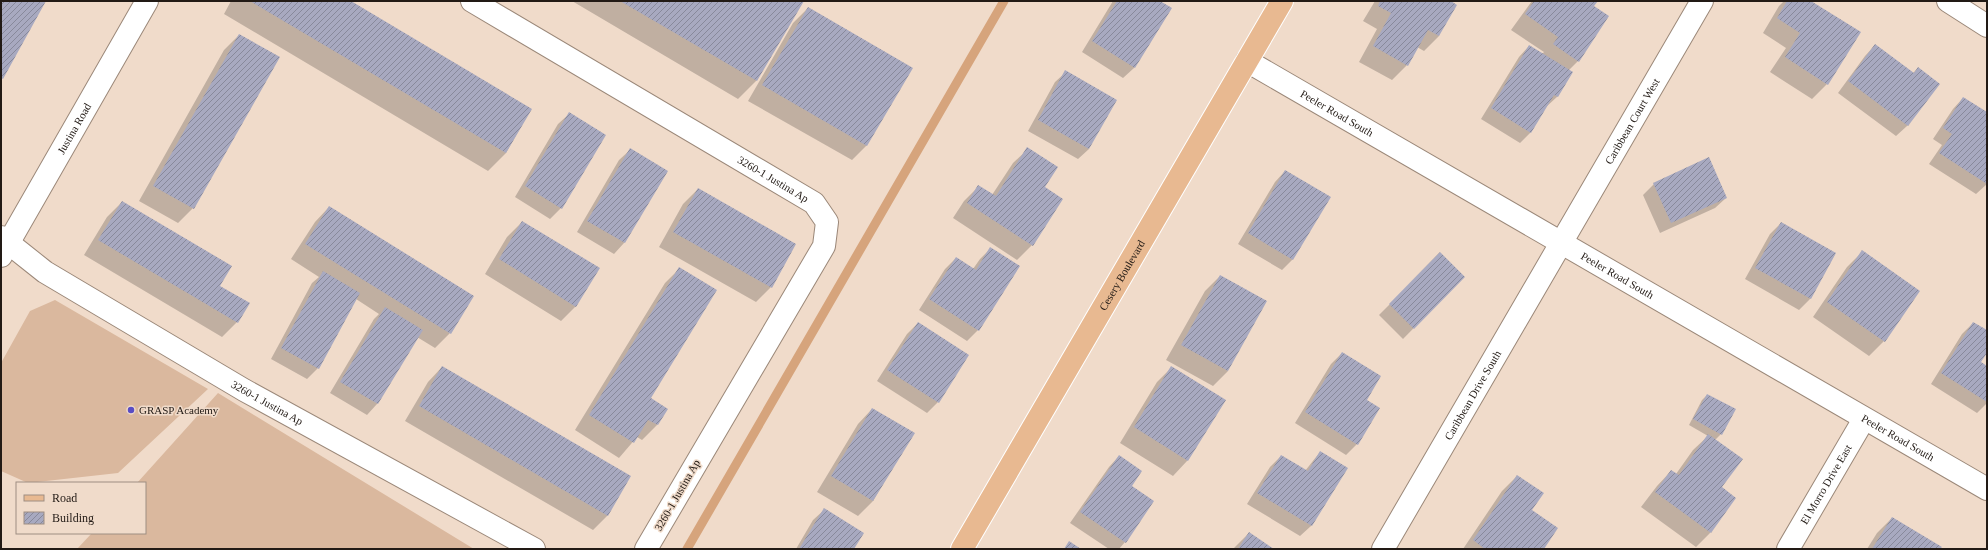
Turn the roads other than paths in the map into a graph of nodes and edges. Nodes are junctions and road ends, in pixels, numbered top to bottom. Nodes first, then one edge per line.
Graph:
1 (147, 1) edge
2 (472, 1) edge
3 (1282, 1) edge
4 (1702, 1) edge
5 (1948, 1) edge
6 (1987, 26) edge
7 (1247, 61) junction
8 (1562, 242) junction
9 (4, 245) edge
10 (1864, 419) junction
11 (1987, 490) edge
12 (534, 549) edge
13 (646, 549) edge
14 (962, 549) edge
15 (1383, 549) edge
16 (1788, 549) edge

1 - 9 street, Justina Road
2 - 13 street, 3260-1 Justina Ap
3 - 7 main road, Cesery Boulevard
4 - 8 street, Caribbean Court West
5 - 6 street
7 - 8 street, Peeler Road South
7 - 14 main road, Cesery Boulevard
8 - 10 street, Peeler Road South
8 - 15 street, Caribbean Drive South
9 - 12 street, 3260-1 Justina Ap
10 - 11 street, Peeler Road South
10 - 16 street, El Morro Drive East

